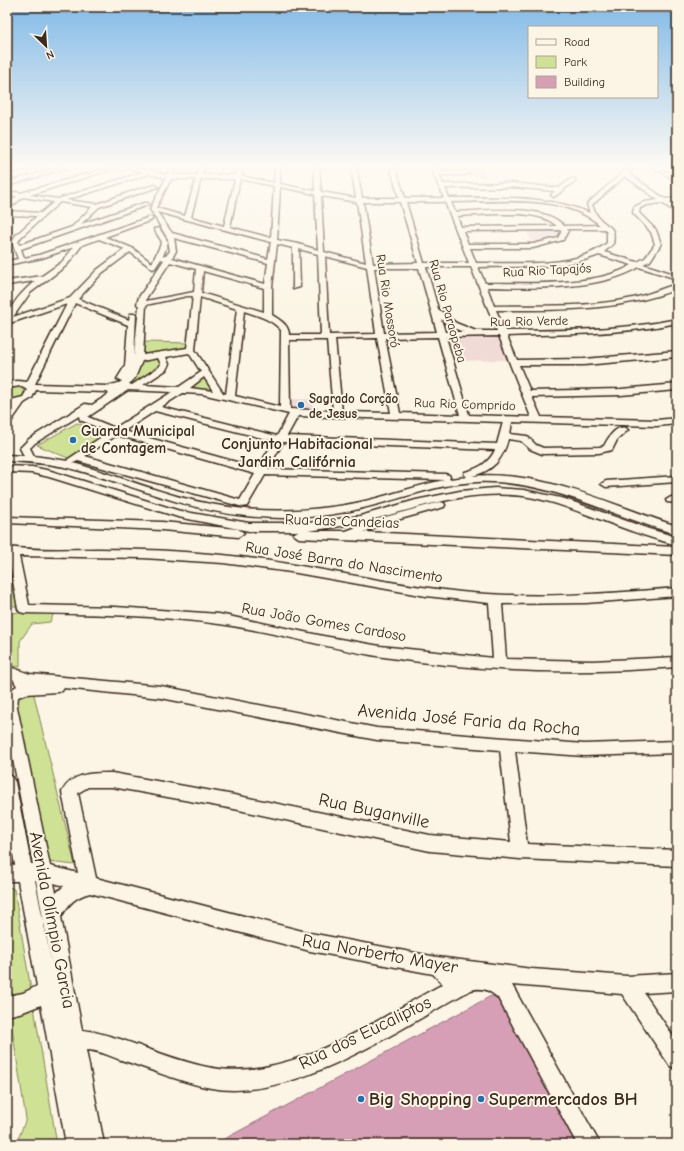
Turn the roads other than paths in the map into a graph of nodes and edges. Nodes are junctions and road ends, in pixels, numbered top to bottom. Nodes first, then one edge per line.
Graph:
1 (37, 220) edge
2 (82, 220) edge
3 (100, 220) edge
4 (141, 220) edge
5 (157, 220) edge
6 (159, 220) edge
7 (198, 220) edge
8 (229, 220) edge
9 (275, 220) edge
10 (318, 220) edge
11 (363, 220) edge
12 (409, 220) edge
13 (455, 220) edge
14 (550, 220) edge
15 (598, 220) edge
16 (642, 220) edge
17 (608, 227) junction
18 (227, 228) junction
19 (563, 228) junction
20 (73, 229) junction
21 (459, 229) junction
22 (171, 235) junction
23 (100, 237) junction
24 (274, 240) junction
25 (80, 244) junction
26 (296, 245) junction
27 (466, 246) junction
28 (16, 248) junction
29 (130, 249) junction
30 (320, 252) junction
31 (599, 253) junction
32 (160, 257) junction
33 (168, 259) junction
34 (22, 261) junction
35 (270, 262) junction
36 (7, 263) edge
37 (473, 265) junction
38 (370, 266) junction
39 (422, 266) junction
40 (640, 266) junction
41 (153, 267) junction
42 (200, 267) junction
43 (677, 277) edge
44 (42, 278) junction
45 (7, 283) edge
46 (481, 285) junction
47 (677, 286) edge
48 (268, 287) junction
49 (296, 287) dead end
50 (197, 294) junction
51 (73, 300) junction
52 (141, 304) junction
53 (241, 307) junction
54 (490, 308) junction
55 (436, 311) junction
56 (268, 316) junction
57 (7, 321) edge
58 (677, 321) edge
59 (132, 324) junction
60 (487, 334) junction
61 (500, 334) junction
62 (442, 336) junction
63 (328, 337) junction
64 (382, 337) junction
65 (285, 338) junction
66 (192, 350) junction
67 (677, 354) edge
68 (161, 356) junction
69 (134, 360) junction
70 (513, 363) junction
71 (206, 372) junction
72 (8, 385) edge
73 (677, 387) edge
74 (122, 388) junction
75 (30, 390) junction
76 (181, 390) junction
77 (526, 394) junction
78 (225, 396) junction
79 (284, 399) junction
80 (21, 401) junction
81 (7, 404) edge
82 (273, 407) junction
83 (154, 408) junction
84 (290, 411) junction
85 (338, 414) junction
86 (396, 416) junction
87 (466, 416) junction
88 (508, 418) junction
89 (537, 419) junction
90 (7, 421) edge
91 (677, 421) edge
92 (623, 430) dead end
93 (116, 432) junction
94 (505, 436) junction
95 (280, 439) junction
96 (501, 447) junction
97 (76, 457) junction
98 (7, 458) edge
99 (30, 458) junction
100 (66, 464) junction
101 (7, 469) edge
102 (261, 472) junction
103 (677, 479) edge
104 (606, 484) dead end
105 (206, 506) junction
106 (176, 517) junction
107 (7, 520) edge
108 (190, 523) junction
109 (162, 526) junction
110 (677, 530) edge
111 (346, 535) junction
112 (677, 541) edge
113 (664, 550) junction
114 (10, 551) edge
115 (677, 551) edge
116 (677, 592) edge
117 (495, 599) junction
118 (677, 662) edge
119 (500, 664) junction
120 (11, 672) edge
121 (94, 685) junction
122 (11, 696) edge
123 (507, 745) junction
124 (677, 747) edge
125 (7, 782) edge
126 (520, 851) junction
127 (677, 858) edge
128 (25, 871) junction
129 (44, 872) junction
130 (7, 873) edge
131 (89, 884) junction
132 (52, 916) junction
133 (437, 966) junction
134 (63, 978) junction
135 (677, 982) edge
136 (511, 983) junction
137 (626, 985) junction
138 (454, 989) junction
139 (48, 991) junction
140 (7, 1006) edge
141 (66, 1043) junction
142 (677, 1058) edge
143 (77, 1144) edge
144 (93, 1144) edge
145 (589, 1144) edge

1 - 28 street
2 - 20 street
3 - 20 street
4 - 23 street
5 - 32 street
6 - 22 street
7 - 18 street
8 - 18 street
9 - 24 street
10 - 30 street
11 - 38 street, Rua Rio Mossoró
12 - 39 street, Rua Rio Paraopeba
13 - 21 street
14 - 19 street
15 - 17 street
16 - 40 street, Rua Rio Tapajós
17 - 19 street
17 - 31 street
18 - 24 street
19 - 21 street
19 - 27 street
20 - 28 street
21 - 27 street
22 - 33 street
22 - 35 street
23 - 25 street
23 - 29 street
24 - 26 street
24 - 35 street
25 - 34 street
25 - 44 street
26 - 30 street
26 - 49 street
27 - 37 street
28 - 34 street
29 - 41 street
29 - 51 street
30 - 38 street
30 - 63 street
31 - 37 street
31 - 40 street
32 - 33 street
32 - 41 street
33 - 42 street
33 - 52 street
34 - 36 street
35 - 48 street
37 - 39 street
37 - 46 street
38 - 39 street
38 - 64 street, Rua Rio Mossoró
39 - 55 street, Rua Rio Paraopeba
40 - 43 street
40 - 46 street, Rua Rio Tapajós
41 - 59 street
42 - 48 street
42 - 50 street
44 - 45 street
44 - 57 street
46 - 54 street
47 - 54 street
48 - 56 street
50 - 52 street
50 - 53 street
50 - 66 street
51 - 57 street
51 - 59 street
51 - 75 street
52 - 69 street
53 - 56 street
53 - 78 street
54 - 61 street
55 - 60 street
55 - 62 street, Rua Rio Paraopeba
56 - 65 street
58 - 61 street, Rua Rio Verde
59 - 69 street
60 - 61 street, Rua Rio Verde
60 - 62 street, Rua Rio Verde
61 - 70 street
62 - 64 street, Rua Rio Verde
62 - 87 street, Rua Rio Paraopeba
63 - 64 street, Rua Rio Verde
63 - 65 street, Rua Rio Verde
63 - 85 street
64 - 86 street, Rua Rio Mossoró
65 - 79 street
66 - 68 street
66 - 71 street
67 - 70 street
68 - 69 street
68 - 74 street
69 - 74 street
70 - 77 street
71 - 76 street
71 - 78 street
72 - 75 street
73 - 77 street
74 - 75 street, Rua Rio Comprido
74 - 76 street, Rua Rio Comprido
74 - 93 street
74 - 99 street
75 - 80 street
76 - 78 street, Rua Rio Comprido
76 - 83 street
77 - 89 street
78 - 82 street, Rua Rio Comprido
79 - 82 street
79 - 84 street
80 - 81 street
80 - 90 street
82 - 84 street, Rua Rio Comprido
83 - 93 street
83 - 95 street
84 - 85 street, Rua Rio Comprido
84 - 95 street
85 - 86 street, Rua Rio Comprido
86 - 87 street, Rua Rio Comprido
87 - 88 street, Rua Rio Comprido
88 - 89 street, Rua Rio Comprido
88 - 94 street
89 - 91 street, Rua Rio Comprido
92 - 94 street
93 - 97 street
93 - 102 street
94 - 96 street
95 - 96 street
95 - 102 street
96 - 102 street
97 - 100 street
97 - 102 street
98 - 99 street
99 - 100 street
100 - 105 street
101 - 106 street
103 - 104 street
105 - 108 street
105 - 110 street
106 - 108 street
106 - 109 street
107 - 109 street, Rua das Candeias
108 - 109 street, Rua das Candeias
108 - 111 street, Rua das Candeias
108 - 112 street
111 - 113 street, Rua das Candeias
111 - 113 street
113 - 115 street, Rua das Candeias
114 - 117 street, Rua José Barra do Nascimento
114 - 119 street, Rua João Gomes Cardoso
116 - 117 street, Rua José Barra do Nascimento
117 - 119 street
118 - 119 street, Rua João Gomes Cardoso
120 - 121 street, Avenida José Faria da Rocha
120 - 122 street, Avenida Olímpio Garcia
121 - 122 street, Avenida José Faria da Rocha
121 - 123 street, Avenida José Faria da Rocha
122 - 129 street, Avenida Olímpio Garcia
123 - 124 street, Avenida José Faria da Rocha
123 - 126 street
125 - 128 street, Avenida Olímpio Garcia
126 - 127 street, Rua Buganville
126 - 131 street, Rua Buganville
128 - 129 street, Rua Norberto Mayer
128 - 130 street, Rua Norberto Mayer
128 - 139 street, Avenida Olímpio Garcia
129 - 131 street, Rua Norberto Mayer
129 - 132 street, Avenida Olímpio Garcia
131 - 132 street
131 - 133 street, Rua Norberto Mayer
132 - 134 street, Avenida Olímpio Garcia
133 - 136 street, Rua Norberto Mayer
133 - 138 street
134 - 139 street
134 - 141 street, Avenida Olímpio Garcia
135 - 137 street, Rua Norberto Mayer
136 - 137 street, Rua Norberto Mayer
136 - 138 street, Rua dos Eucaliptos
136 - 145 street
137 - 142 street
138 - 141 street, Rua dos Eucaliptos
139 - 140 street
139 - 141 street, Avenida Olímpio Garcia
141 - 143 street
141 - 144 street, Avenida Olímpio Garcia

